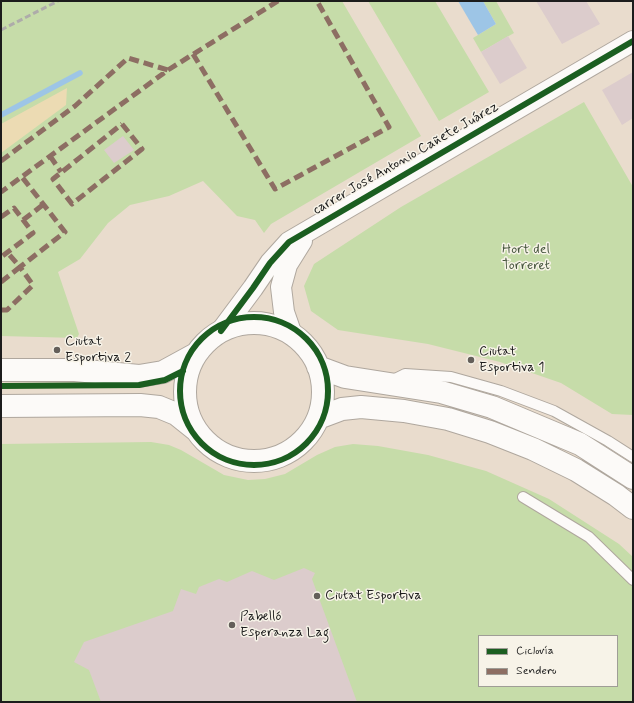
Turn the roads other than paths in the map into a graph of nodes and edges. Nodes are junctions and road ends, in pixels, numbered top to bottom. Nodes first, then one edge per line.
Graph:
1 (633, 41) edge
2 (310, 229) junction
3 (221, 331) junction
4 (292, 335) junction
5 (196, 354) junction
6 (318, 368) junction
7 (1, 370) edge
8 (386, 384) junction
9 (1, 406) edge
10 (318, 418) junction
11 (196, 430) junction
12 (633, 457) edge
13 (633, 478) edge
14 (523, 497) dead end
15 (633, 508) edge
16 (633, 580) edge

1 - 2 street, carrer José Antonio Cañete Juárez
2 - 3 street, carrer José Antonio Cañete Juárez
2 - 4 street, carrer José Antonio Cañete Juárez
3 - 4 highway
3 - 5 highway
4 - 6 highway
5 - 7 highway
5 - 11 highway
6 - 8 highway
6 - 10 highway
8 - 12 lane
8 - 13 highway
9 - 11 highway
10 - 11 highway
10 - 15 highway
14 - 16 lane

